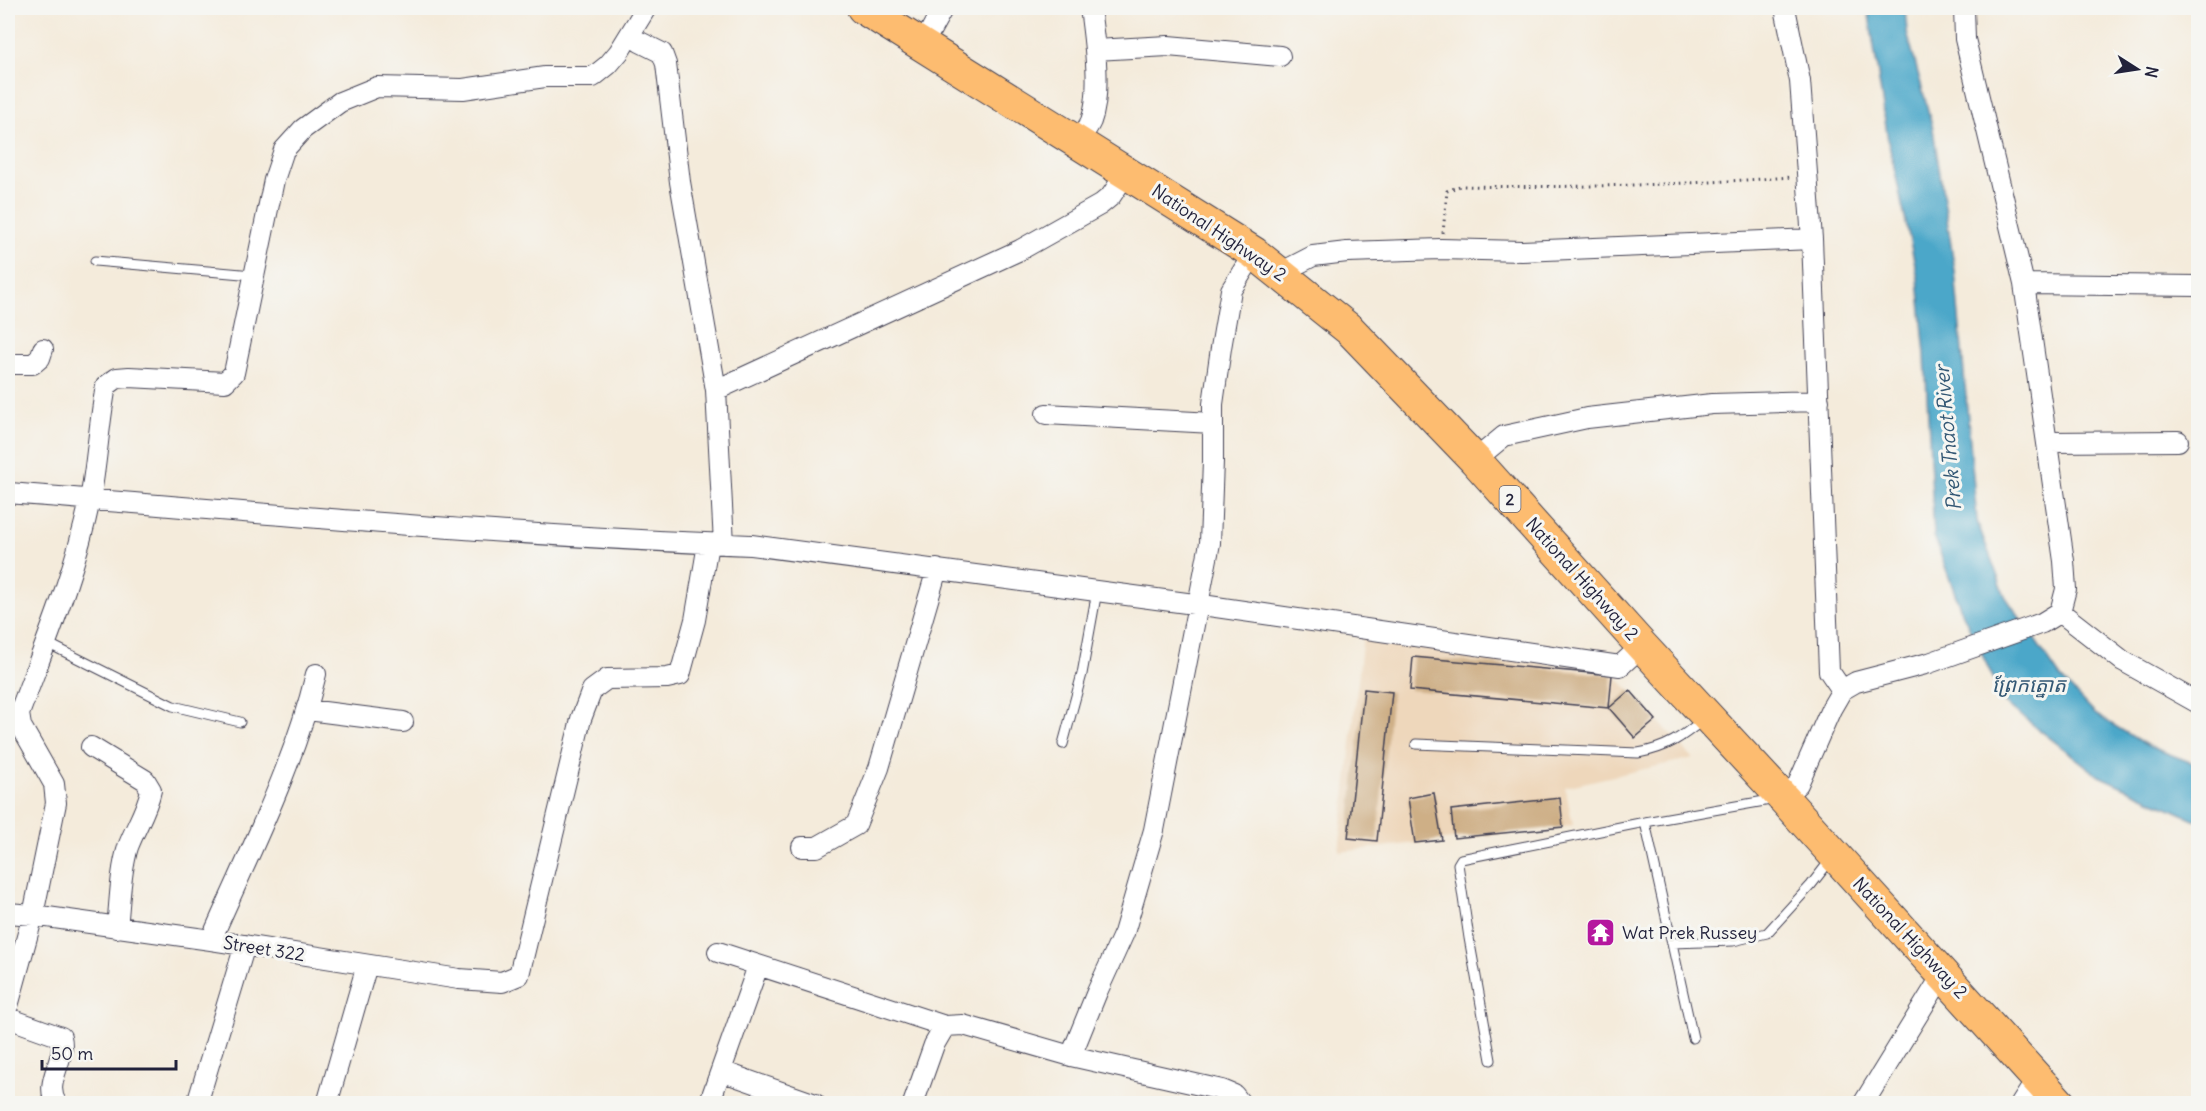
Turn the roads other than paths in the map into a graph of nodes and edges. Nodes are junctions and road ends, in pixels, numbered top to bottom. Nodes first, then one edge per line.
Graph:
1 (646, 8) edge
2 (863, 8) edge
3 (943, 8) edge
4 (1090, 8) edge
5 (1785, 8) edge
6 (1964, 8) edge
7 (640, 42) dead end
8 (922, 46) junction
9 (1095, 50) junction
10 (1280, 56) dead end
11 (1078, 141) junction
12 (1127, 172) junction
13 (1812, 239) junction
14 (1254, 253) junction
15 (95, 261) dead end
16 (1280, 273) junction
17 (253, 275) junction
18 (2024, 284) junction
19 (2199, 285) edge
20 (43, 349) dead end
21 (8, 364) edge
22 (716, 390) junction
23 (1819, 401) junction
24 (1046, 414) dead end
25 (1213, 423) junction
26 (2178, 441) dead end
27 (2048, 442) junction
28 (1475, 459) junction
29 (8, 493) edge
30 (90, 500) junction
31 (716, 544) junction
32 (937, 568) junction
33 (1097, 591) junction
34 (1199, 605) junction
35 (2060, 612) junction
36 (45, 642) junction
37 (1642, 646) junction
38 (316, 674) dead end
39 (1842, 690) junction
40 (2199, 704) edge
41 (308, 710) junction
42 (13, 713) edge
43 (1708, 716) junction
44 (240, 722) dead end
45 (403, 722) dead end
46 (1063, 744) dead end
47 (1416, 744) dead end
48 (91, 747) dead end
49 (1784, 798) junction
50 (1645, 822) junction
51 (802, 847) dead end
52 (1834, 856) junction
53 (8, 913) edge
54 (33, 915) junction
55 (117, 928) junction
56 (210, 940) junction
57 (1672, 943) junction
58 (244, 945) junction
59 (718, 952) dead end
60 (367, 965) junction
61 (758, 966) junction
62 (1943, 974) junction
63 (8, 1006) edge
64 (8, 1018) edge
65 (945, 1026) junction
66 (1693, 1038) dead end
67 (1071, 1056) junction
68 (1491, 1060) dead end
69 (721, 1071) junction
70 (2029, 1091) edge
71 (57, 1104) edge
72 (197, 1104) edge
73 (327, 1104) edge
74 (709, 1104) edge
75 (815, 1104) edge
76 (913, 1104) edge
77 (1241, 1104) edge
78 (1863, 1104) edge
79 (2060, 1104) edge

1 - 17 street
2 - 8 highway, National Highway 2 / 2
3 - 8 street
4 - 9 street
5 - 13 street
6 - 18 street
7 - 22 street
8 - 11 highway, National Highway 2 / 2
9 - 10 street
9 - 11 street
11 - 12 highway, National Highway 2 / 2
12 - 14 highway, National Highway 2 / 2
12 - 22 street
13 - 16 street
13 - 23 street
14 - 16 highway, National Highway 2 / 2
14 - 25 street
15 - 17 lane
16 - 28 highway, National Highway 2 / 2
17 - 30 street
18 - 19 street
18 - 27 street
20 - 21 street
22 - 31 street
23 - 28 street
23 - 39 street
24 - 25 street
25 - 34 street
26 - 27 street
27 - 35 street
28 - 37 highway, National Highway 2 / 2
29 - 30 street
30 - 31 street
30 - 36 street
31 - 32 street
31 - 60 street, Street 322
32 - 33 street
32 - 51 street
33 - 34 street
33 - 46 lane
34 - 37 street
34 - 67 street
35 - 39 street
35 - 40 street
36 - 42 street
36 - 44 lane
37 - 43 highway, National Highway 2 / 2
38 - 41 street
39 - 49 street
41 - 45 street
41 - 56 street
42 - 54 street
43 - 47 lane
43 - 49 highway, National Highway 2 / 2
48 - 55 street
49 - 50 lane
49 - 52 highway, National Highway 2 / 2
50 - 57 lane
50 - 68 lane
52 - 57 lane
52 - 62 highway, National Highway 2 / 2
53 - 54 street, Street 322
54 - 55 street, Street 322
54 - 63 street
55 - 56 street, Street 322
56 - 58 street, Street 322
57 - 66 lane
58 - 60 street, Street 322
58 - 72 street
59 - 61 street
60 - 73 street
61 - 65 street
61 - 69 street
62 - 70 highway, National Highway 2 / 2
62 - 78 street
64 - 71 street
65 - 67 street
65 - 76 street
67 - 77 street
69 - 74 street
69 - 75 street
70 - 79 highway, National Highway 2 / 2

